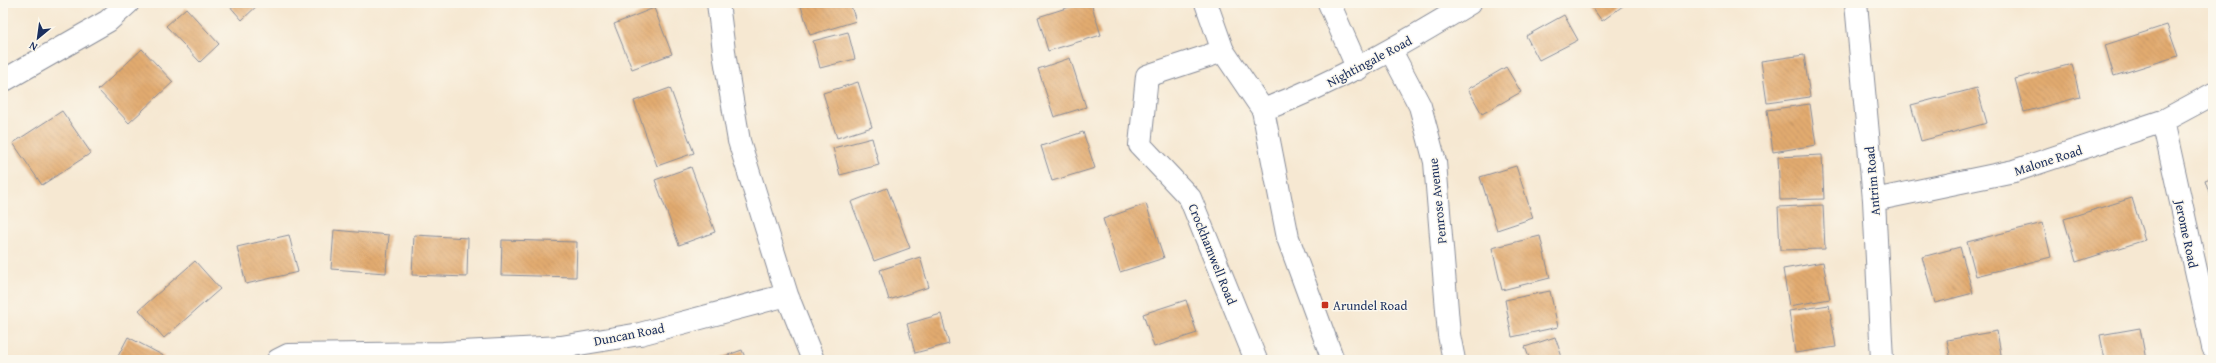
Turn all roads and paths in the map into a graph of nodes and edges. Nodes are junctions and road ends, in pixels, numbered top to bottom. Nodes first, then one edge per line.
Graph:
1 (128, 3) edge
2 (718, 3) edge
3 (1206, 3) edge
4 (1329, 3) edge
5 (1470, 3) edge
6 (1856, 3) edge
7 (1223, 51) junction
8 (1391, 51) junction
9 (1358, 69) junction
10 (3, 81) edge
11 (2213, 94) edge
12 (1263, 110) junction
13 (2163, 121) junction
14 (1874, 200) junction
15 (787, 295) junction
16 (2213, 347) edge
17 (278, 360) edge
18 (813, 360) edge
19 (1256, 360) edge
20 (1334, 360) edge
21 (1454, 360) edge
22 (1882, 360) edge

1 - 10 street
2 - 15 street
3 - 7 street
4 - 9 street
5 - 8 street, Nightingale Road
6 - 14 street, Antrim Road
7 - 12 street
7 - 19 street, Crockhamwell Road
8 - 9 street, Nightingale Road
8 - 21 street, Penrose Avenue
9 - 12 street, Nightingale Road
11 - 13 street, Malone Road
12 - 20 street
13 - 14 street, Malone Road
13 - 16 street, Jerome Road
14 - 22 street, Antrim Road
15 - 17 street, Duncan Road
15 - 18 street

